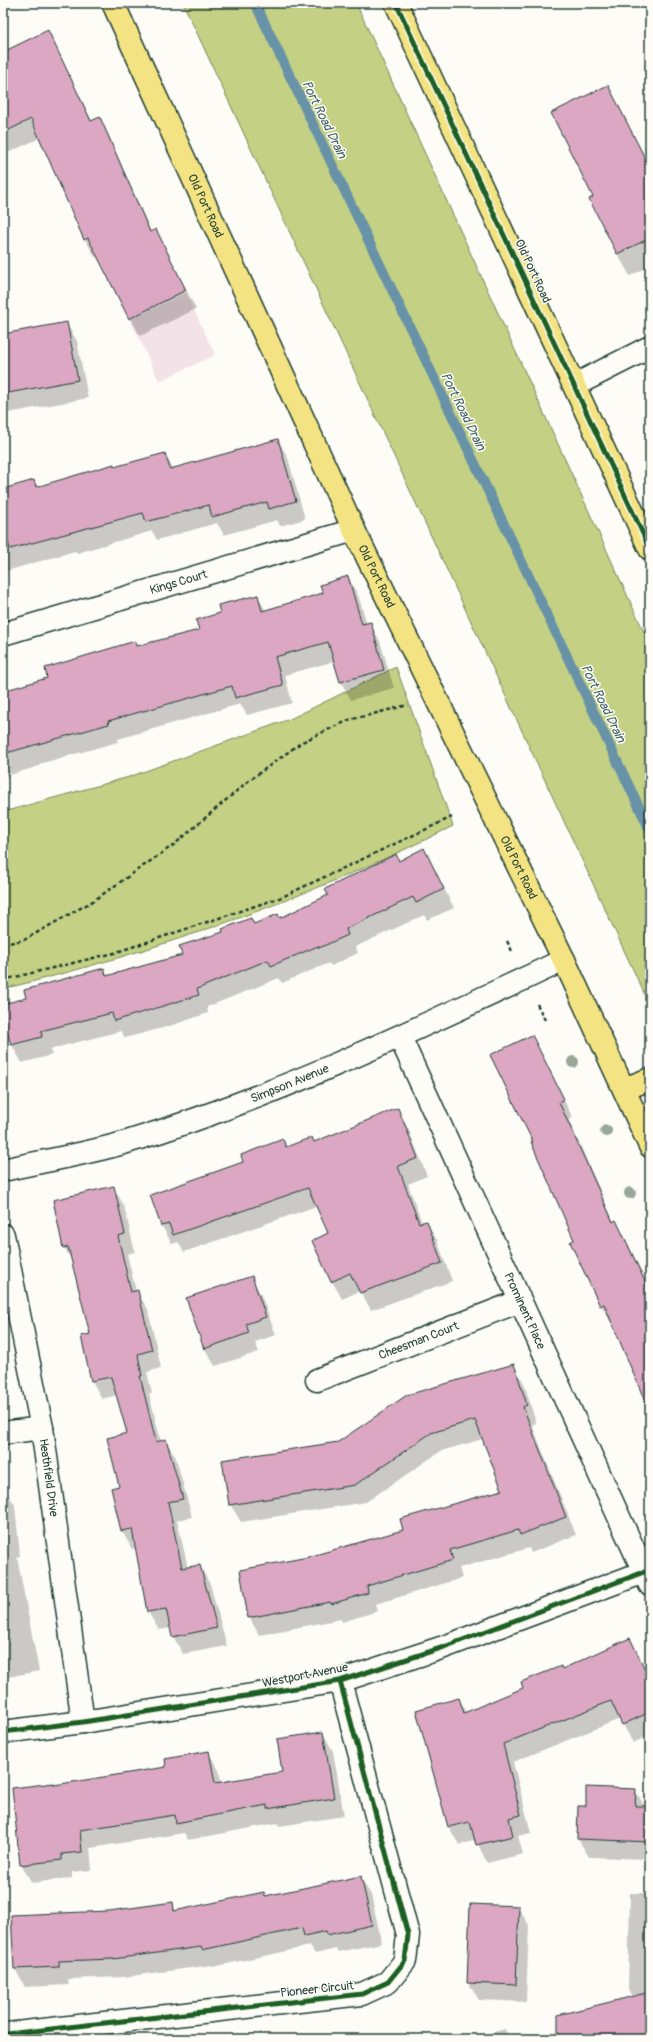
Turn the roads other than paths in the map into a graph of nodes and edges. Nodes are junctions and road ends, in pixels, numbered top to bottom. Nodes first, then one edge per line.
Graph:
1 (112, 3) edge
2 (396, 3) edge
3 (650, 347) edge
4 (575, 385) junction
5 (354, 530) junction
6 (650, 548) edge
7 (3, 634) edge
8 (564, 960) junction
9 (400, 1037) junction
10 (650, 1079) edge
11 (624, 1089) junction
12 (650, 1146) edge
13 (3, 1170) edge
14 (3, 1235) edge
15 (520, 1301) junction
16 (317, 1380) dead end
17 (42, 1428) junction
18 (3, 1434) edge
19 (647, 1579) edge
20 (340, 1681) junction
21 (83, 1722) junction
22 (3, 1732) edge
23 (3, 2032) edge

1 - 5 main road, Old Port Road
2 - 4 main road, Old Port Road
3 - 4 street
4 - 6 main road, Old Port Road
5 - 7 street, Kings Court
5 - 8 main road, Old Port Road
8 - 9 street, Simpson Avenue
8 - 11 main road, Old Port Road
9 - 13 street, Simpson Avenue
9 - 15 street, Prominent Place
10 - 11 main road
11 - 12 main road, Old Port Road
14 - 17 street, Heathfield Drive
15 - 16 street, Cheesman Court
15 - 19 street, Prominent Place
17 - 18 street
17 - 21 street, Heathfield Drive
19 - 20 street, Westport Avenue
20 - 21 street, Westport Avenue
20 - 23 street, Pioneer Circuit
21 - 22 street, Westport Avenue

